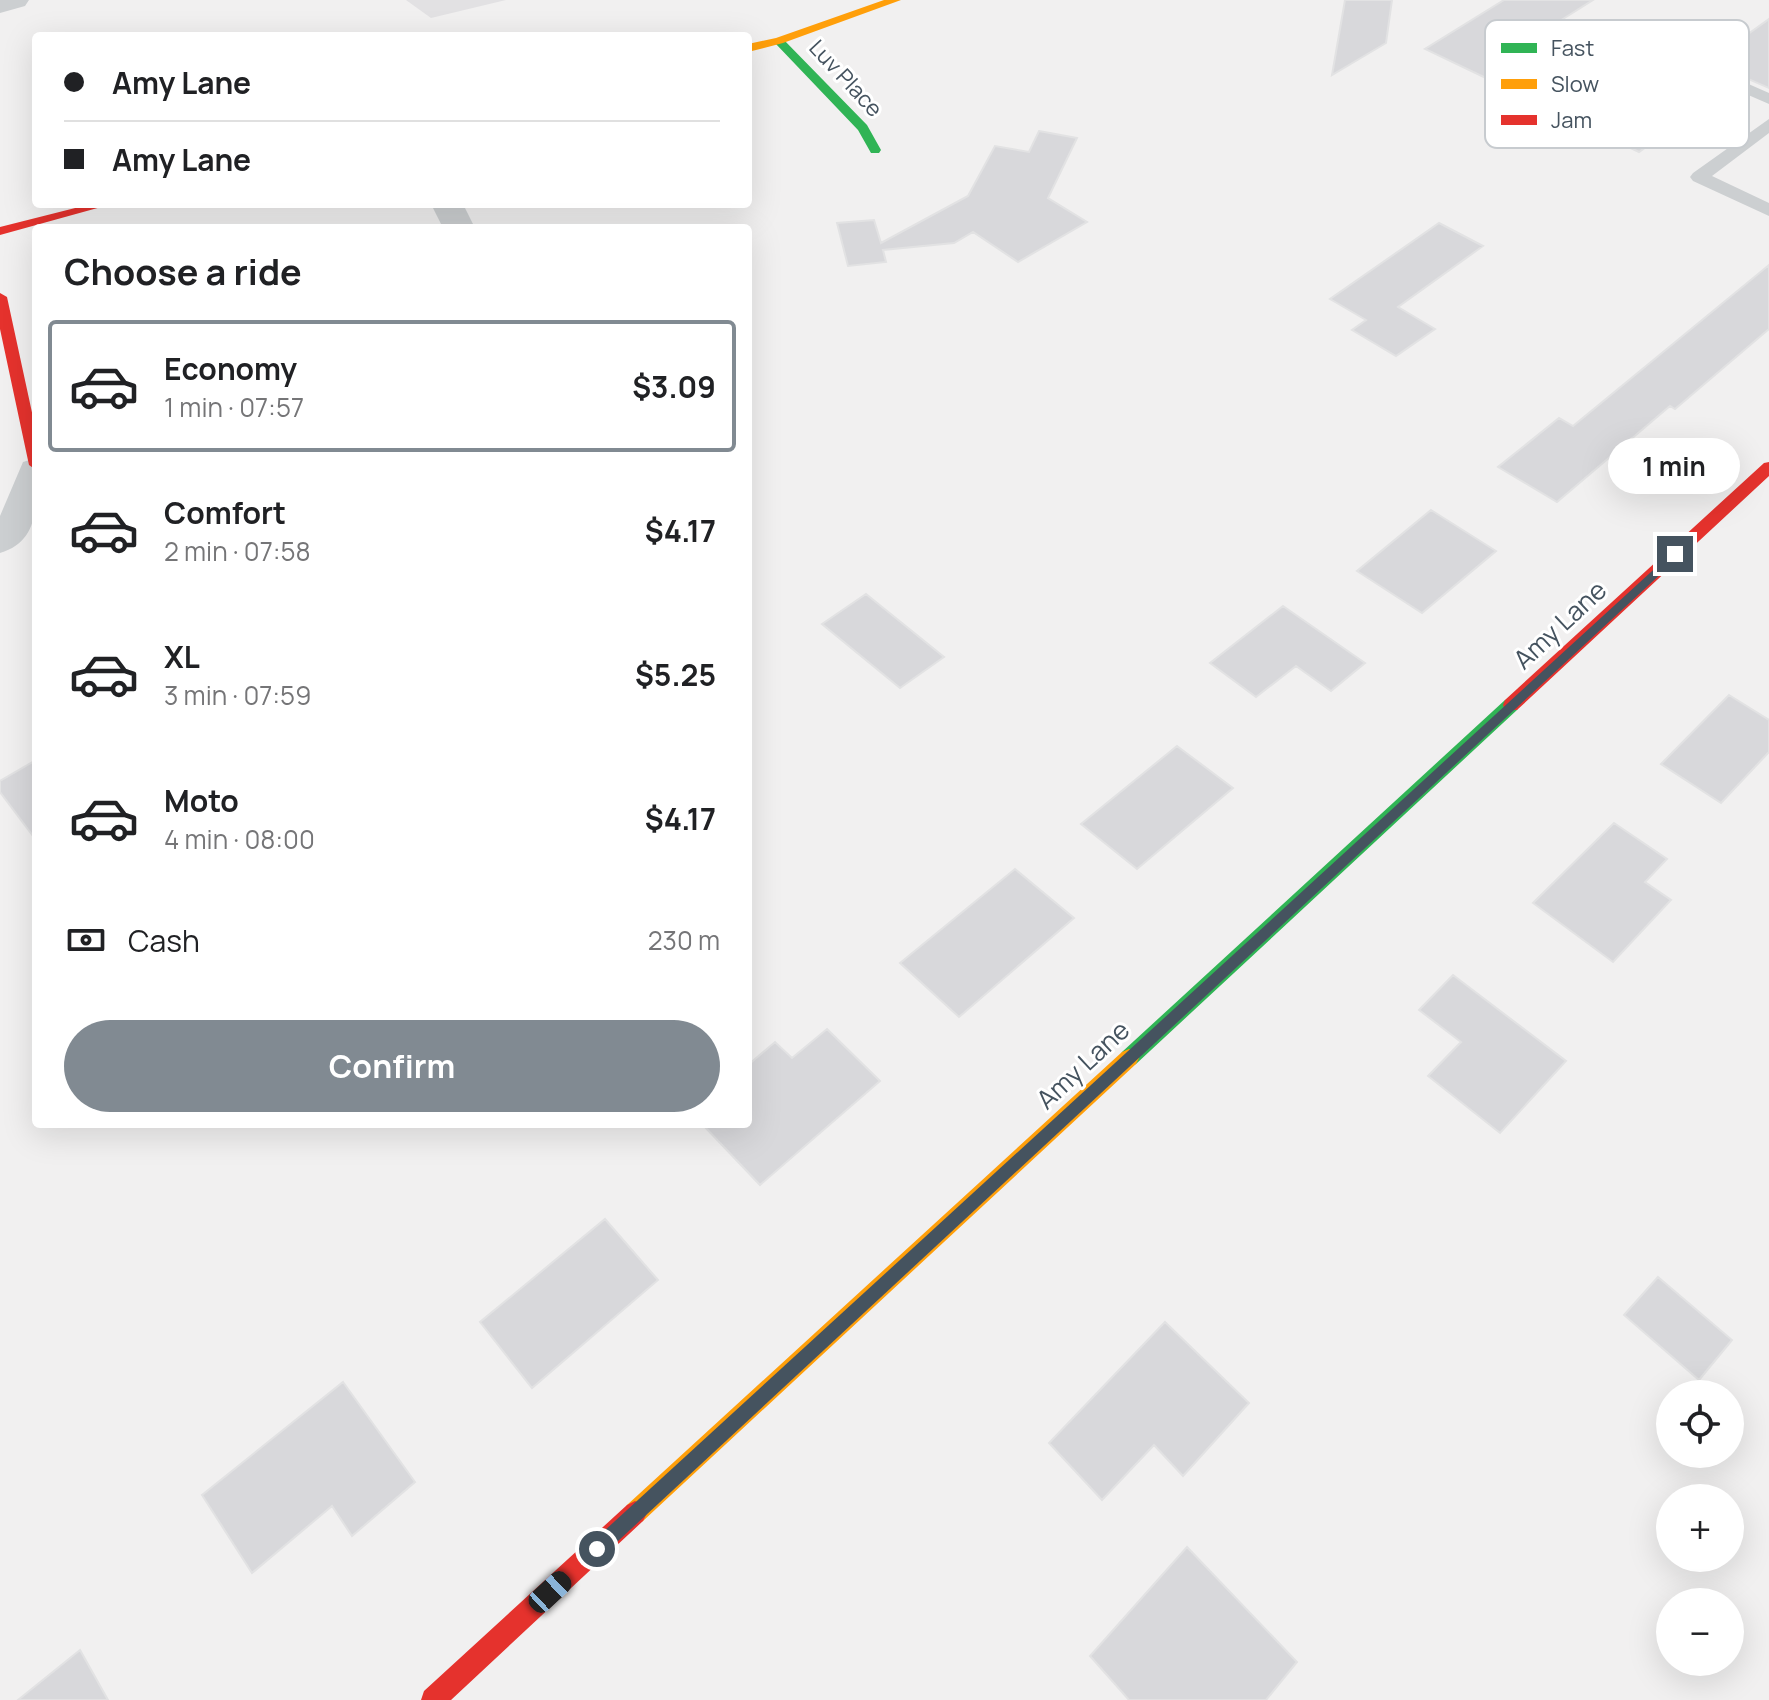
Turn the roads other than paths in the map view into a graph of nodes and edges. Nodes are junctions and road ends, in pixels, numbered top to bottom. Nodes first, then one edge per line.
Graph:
1 (15, 0) edge
2 (895, 0) edge
3 (0, 5) edge
4 (779, 41) junction
5 (752, 47) edge
6 (1749, 90) edge
7 (1769, 99) edge
8 (1769, 124) edge
9 (1749, 139) edge
10 (1737, 148) edge
11 (875, 150) dead end
12 (90, 208) edge
13 (1769, 210) edge
14 (0, 231) edge
15 (0, 297) edge
16 (32, 446) edge
17 (1769, 467) edge
18 (32, 486) edge
19 (0, 539) edge
20 (433, 1700) edge

1 - 3 street
2 - 4 street
4 - 5 street
4 - 11 street, Luv Place
6 - 7 lane
8 - 9 lane
10 - 13 lane
12 - 14 street
15 - 16 street
17 - 20 street, Amy Lane
18 - 19 street

